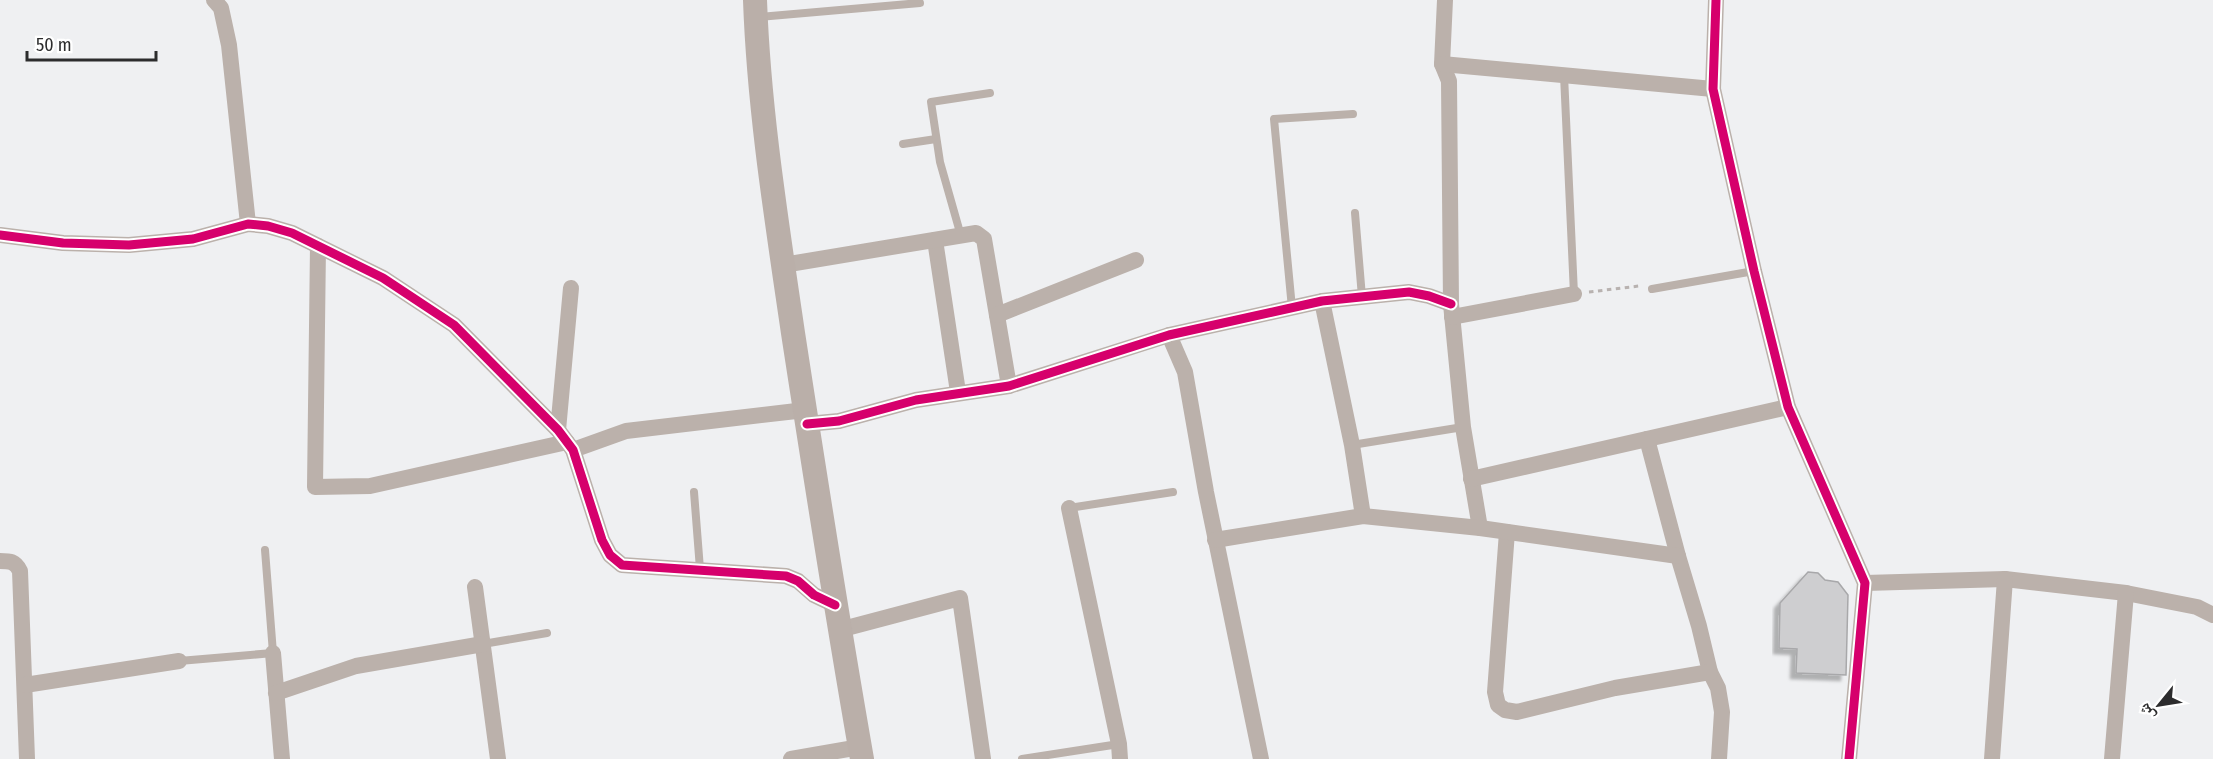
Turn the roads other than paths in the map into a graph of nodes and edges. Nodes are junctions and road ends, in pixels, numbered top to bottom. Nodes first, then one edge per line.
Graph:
1 (214, 0) edge
2 (1445, 0) edge
3 (1716, 0) edge
4 (920, 3) dead end
5 (755, 9) edge
6 (1442, 64) junction
7 (1564, 75) junction
8 (1713, 89) junction
9 (990, 93) dead end
10 (1353, 114) dead end
11 (936, 140) junction
12 (903, 144) dead end
13 (1355, 213) dead end
14 (248, 224) junction
15 (0, 235) edge
16 (961, 236) junction
17 (935, 240) junction
18 (318, 246) junction
19 (1136, 260) dead end
20 (783, 265) junction
21 (1754, 271) junction
22 (571, 288) dead end
23 (1652, 288) road end
24 (1574, 294) joint
25 (1362, 297) junction
26 (1322, 301) junction
27 (1293, 308) junction
28 (1451, 310) junction
29 (997, 315) junction
30 (1169, 335) junction
31 (1010, 386) junction
32 (958, 392) junction
33 (1788, 407) junction
34 (806, 417) junction
35 (1463, 427) junction
36 (1647, 439) junction
37 (566, 440) junction
38 (1352, 445) junction
39 (1471, 479) junction
40 (694, 492) dead end
41 (1173, 492) dead end
42 (1069, 508) joint
43 (1363, 516) junction
44 (1480, 528) junction
45 (1507, 532) junction
46 (1215, 540) junction
47 (265, 550) dead end
48 (1678, 555) junction
49 (0, 561) edge
50 (700, 569) junction
51 (2005, 579) junction
52 (1865, 583) junction
53 (475, 587) dead end
54 (2126, 593) junction
55 (835, 604) junction
56 (2213, 615) edge
57 (839, 630) junction
58 (547, 633) dead end
59 (483, 644) junction
60 (273, 653) junction
61 (179, 661) joint
62 (1710, 672) junction
63 (25, 685) junction
64 (276, 693) junction
65 (1120, 752) edge
66 (861, 753) edge
67 (27, 759) edge
68 (282, 759) edge
69 (498, 759) edge
70 (791, 759) edge
71 (983, 759) edge
72 (1022, 759) edge
73 (1262, 759) edge
74 (1719, 759) edge
75 (1849, 759) edge
76 (1992, 759) edge
77 (2112, 759) edge

1 - 14 street
2 - 6 street
3 - 8 street
4 - 5 lane
5 - 20 main road
6 - 7 street
6 - 28 street
7 - 8 street
7 - 24 lane
8 - 21 street
9 - 11 lane
10 - 27 lane
11 - 12 lane
11 - 16 lane
13 - 25 lane
14 - 15 street
14 - 18 street
16 - 17 street
16 - 29 street
17 - 20 street
17 - 32 street
18 - 37 street
18 - 37 street
19 - 29 street
20 - 34 main road
21 - 23 lane
21 - 33 street
22 - 37 street
24 - 28 street
25 - 26 street
25 - 28 street
26 - 27 street
26 - 38 street
27 - 30 street
28 - 35 street
29 - 31 street
30 - 31 street
30 - 46 street
31 - 32 street
32 - 34 street
33 - 36 street
33 - 52 street
34 - 37 street
34 - 55 main road
35 - 38 lane
35 - 39 street
36 - 39 street
36 - 48 street
37 - 50 street
38 - 43 street
39 - 44 street
40 - 50 lane
41 - 42 lane
42 - 65 street
43 - 44 street
43 - 46 street
44 - 45 street
45 - 48 street
45 - 62 street
46 - 73 street
47 - 60 lane
48 - 62 street
49 - 63 street
50 - 55 street
51 - 52 street
51 - 54 street
51 - 76 street
52 - 75 street
53 - 59 street
54 - 56 street
54 - 77 street
55 - 57 main road
57 - 66 main road
57 - 71 street
58 - 59 lane
59 - 64 street
59 - 69 street
60 - 61 lane
60 - 64 street
61 - 63 street
62 - 74 street
63 - 67 street
64 - 68 street
65 - 72 lane
66 - 70 street

